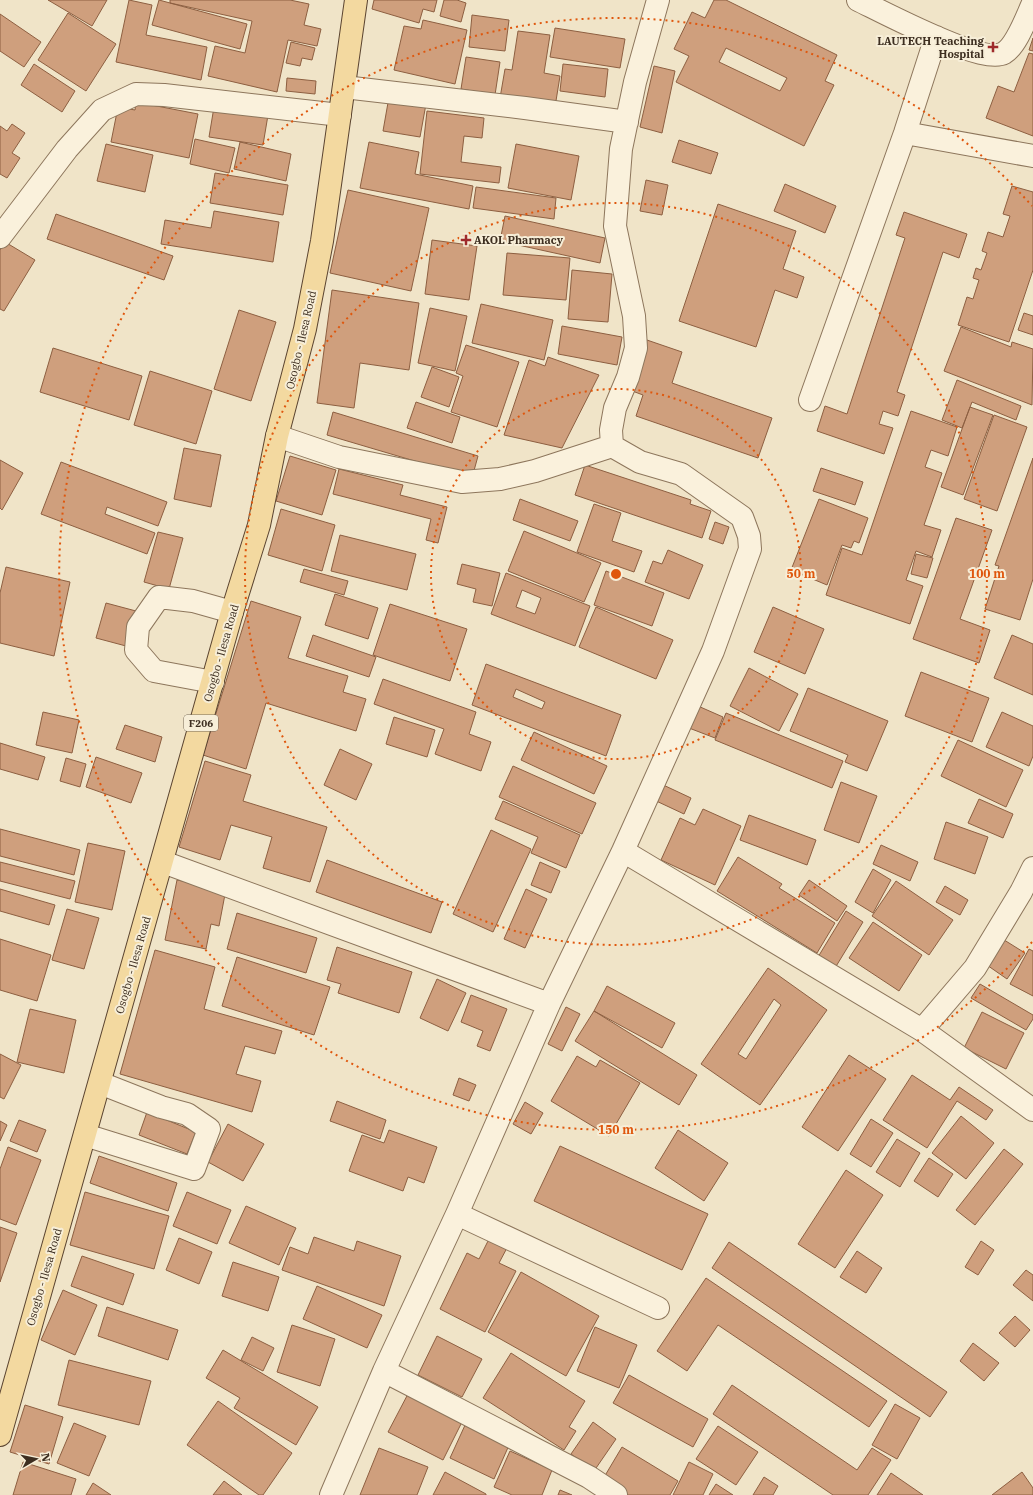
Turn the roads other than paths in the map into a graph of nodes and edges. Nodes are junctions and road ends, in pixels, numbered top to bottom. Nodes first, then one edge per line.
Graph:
1 (356, 0) edge
2 (658, 0) edge
3 (858, 0) edge
4 (1033, 3) edge
5 (936, 37) junction
6 (344, 87) junction
7 (340, 115) junction
8 (627, 122) junction
9 (905, 133) junction
10 (1033, 156) edge
11 (0, 237) edge
12 (810, 400) dead end
13 (277, 436) junction
14 (612, 446) junction
15 (232, 612) junction
16 (213, 682) junction
17 (623, 852) junction
18 (162, 862) junction
19 (1033, 868) edge
20 (549, 1004) junction
21 (922, 1030) junction
22 (100, 1083) junction
23 (1033, 1110) edge
24 (85, 1136) junction
25 (457, 1214) junction
26 (658, 1308) dead end
27 (384, 1371) junction
28 (0, 1435) edge
29 (331, 1495) edge
30 (616, 1495) edge

1 - 6 main road, Osogbo - Ilesa Road / F206
2 - 8 street
3 - 5 street
4 - 5 street
5 - 9 street
6 - 7 main road, Osogbo - Ilesa Road / F206
6 - 8 street
7 - 11 street
7 - 13 main road, Osogbo - Ilesa Road / F206
8 - 14 street
9 - 10 street
9 - 12 street
13 - 14 street
13 - 15 main road, Osogbo - Ilesa Road / F206
14 - 17 street
15 - 16 main road, Osogbo - Ilesa Road / F206
15 - 16 street
16 - 18 main road, Osogbo - Ilesa Road / F206
17 - 20 street
17 - 21 street
18 - 20 street
18 - 22 main road, Osogbo - Ilesa Road / F206
19 - 21 street
20 - 25 street
21 - 23 street
22 - 24 main road, Osogbo - Ilesa Road / F206
22 - 24 street
24 - 28 main road, Osogbo - Ilesa Road / F206
25 - 26 street
25 - 27 street
27 - 29 street
27 - 30 street

